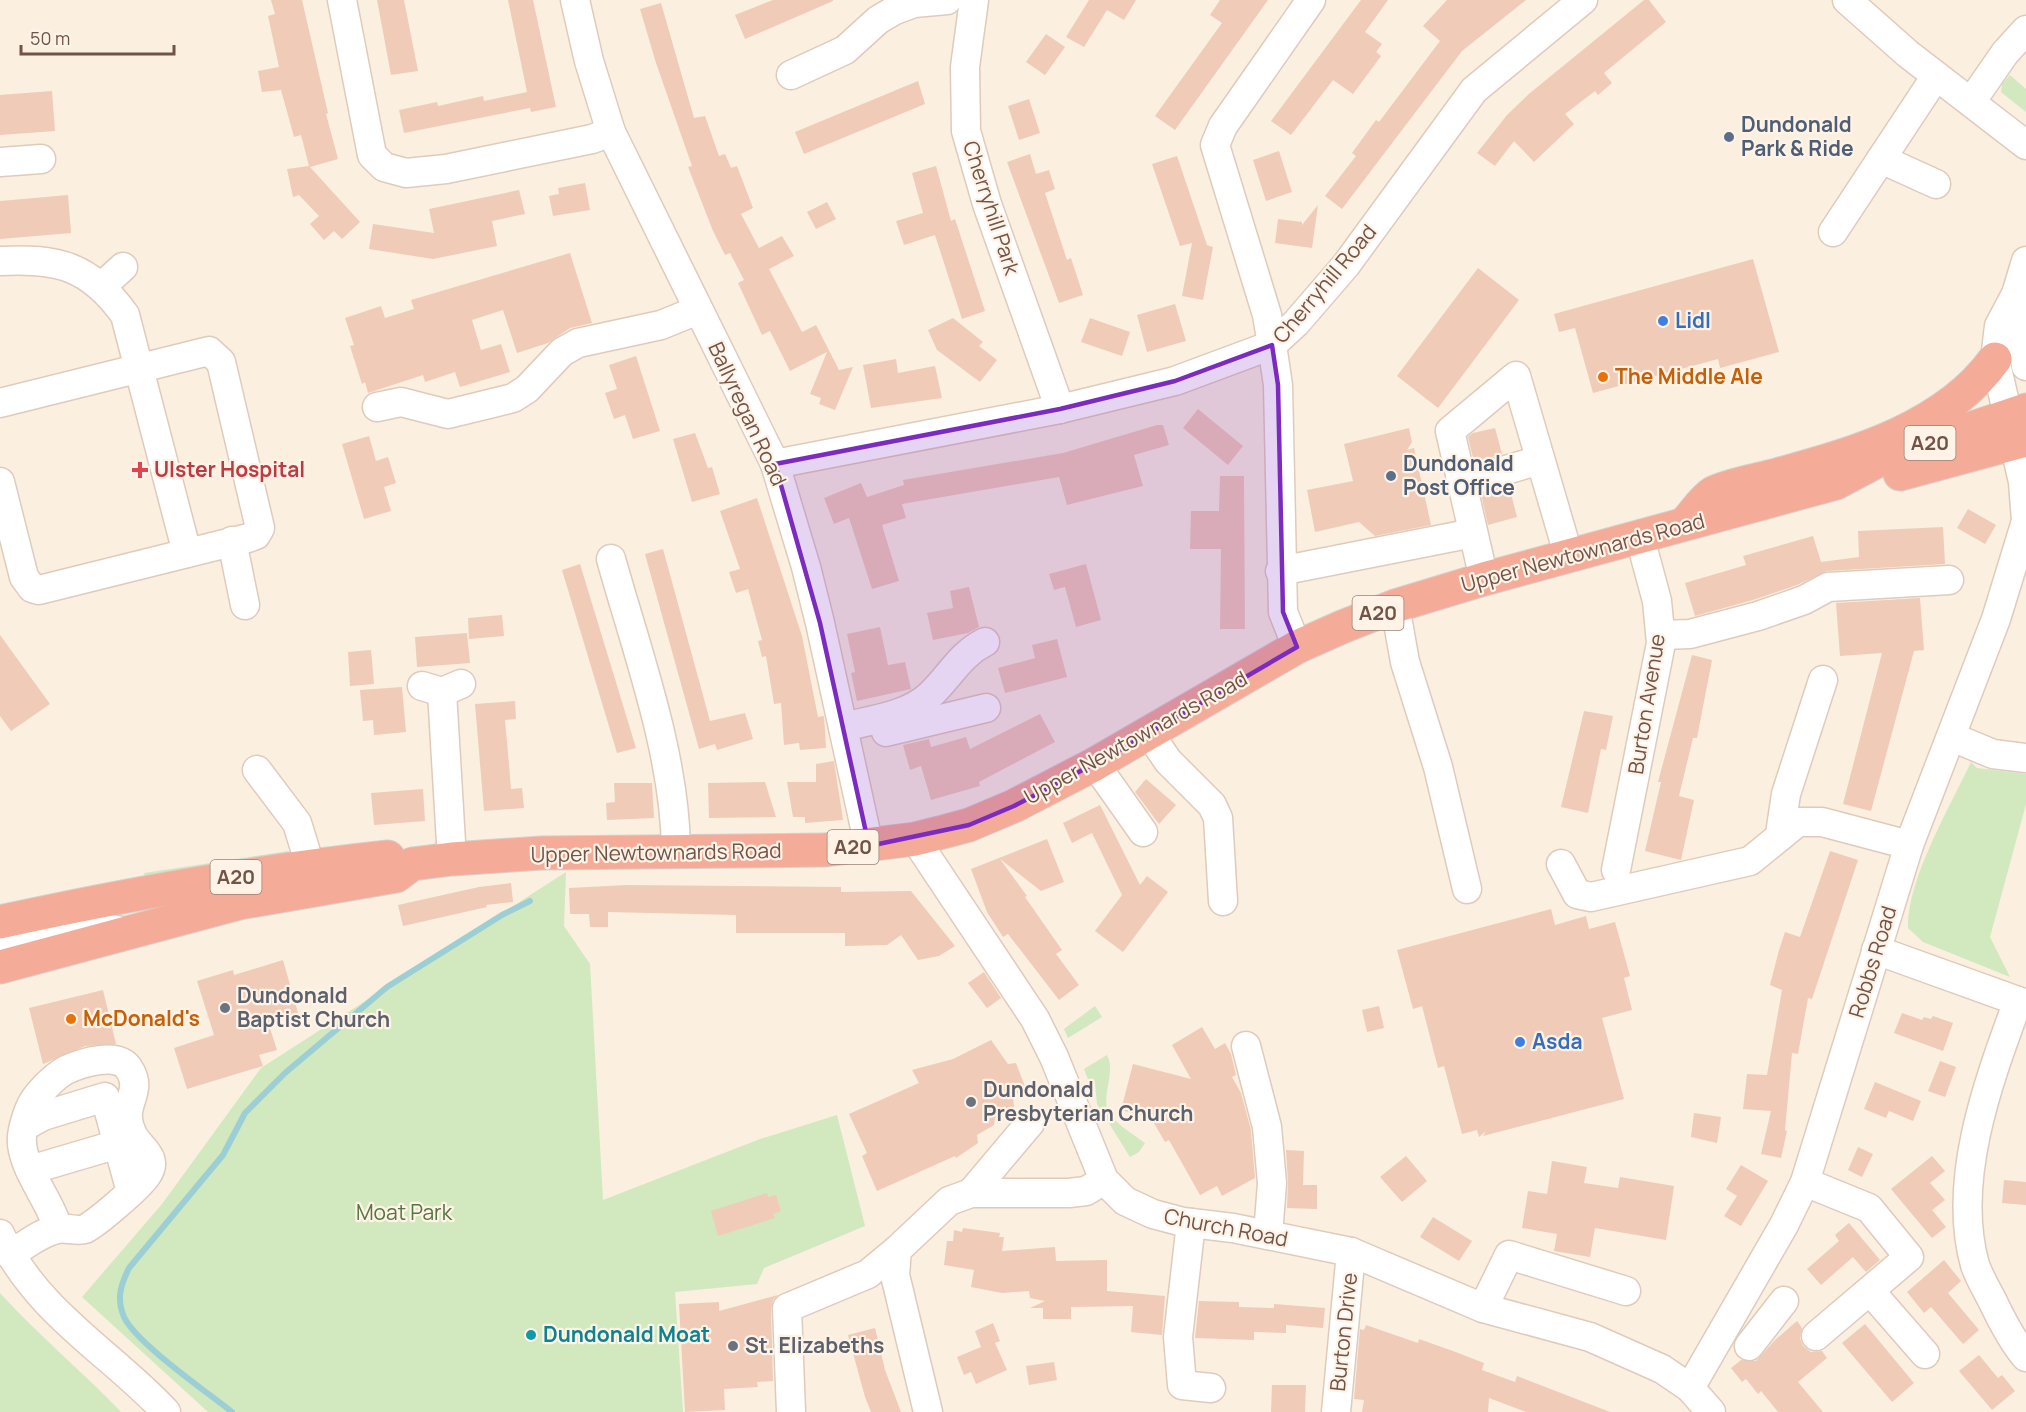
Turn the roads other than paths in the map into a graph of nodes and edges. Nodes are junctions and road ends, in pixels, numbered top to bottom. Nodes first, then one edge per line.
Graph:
1 (342, 0) edge
2 (575, 0) edge
3 (946, 0) edge
4 (974, 0) edge
5 (1311, 0) edge
6 (1583, 0) edge
7 (1847, 0) edge
8 (2026, 30) edge
9 (791, 75) dead end
10 (1936, 76) junction
11 (1971, 102) junction
12 (611, 132) junction
13 (2026, 145) edge
14 (41, 159) dead end
15 (1881, 159) junction
16 (0, 162) edge
17 (1936, 184) dead end
18 (1833, 232) dead end
19 (0, 261) edge
20 (2026, 261) edge
21 (123, 267) dead end
22 (101, 287) junction
23 (2016, 294) junction
24 (698, 310) junction
25 (1272, 345) junction
26 (1995, 358) junction
27 (2026, 366) edge
28 (139, 367) junction
29 (0, 403) edge
30 (377, 407) dead end
31 (1060, 409) junction
32 (2018, 428) edge
33 (1540, 460) junction
34 (775, 464) junction
35 (0, 482) edge
36 (1461, 483) junction
37 (2026, 521) edge
38 (1684, 525) junction
39 (1473, 533) junction
40 (1640, 538) junction
41 (232, 541) junction
42 (187, 552) junction
43 (1569, 557) junction
44 (611, 559) dead end
45 (1280, 572) junction
46 (1484, 579) junction
47 (1949, 580) dead end
48 (245, 605) dead end
49 (1395, 606) junction
50 (1662, 635) junction
51 (985, 642) dead end
52 (1297, 647) junction
53 (1823, 680) dead end
54 (442, 687) dead end
55 (987, 708) dead end
56 (1149, 733) junction
57 (845, 735) junction
58 (1952, 737) junction
59 (2026, 758) edge
60 (1095, 764) junction
61 (257, 770) dead end
62 (1143, 832) dead end
63 (1780, 834) junction
64 (915, 839) junction
65 (1909, 845) junction
66 (869, 846) junction
67 (676, 850) junction
68 (452, 859) junction
69 (412, 864) junction
70 (1561, 864) dead end
71 (310, 865) junction
72 (1616, 870) dead end
73 (1467, 890) dead end
74 (1223, 901) dead end
75 (0, 922) edge
76 (125, 932) junction
77 (91, 942) junction
78 (0, 946) edge
79 (1876, 950) junction
80 (0, 967) edge
81 (0, 982) edge
82 (2022, 1002) edge
83 (1246, 1046) dead end
84 (1030, 1124) dead end
85 (25, 1126) junction
86 (118, 1144) junction
87 (30, 1170) junction
88 (1104, 1180) junction
89 (1805, 1182) junction
90 (131, 1192) junction
91 (971, 1192) junction
92 (1191, 1223) junction
93 (58, 1229) junction
94 (1268, 1235) junction
95 (5, 1245) edge
96 (897, 1250) junction
97 (1352, 1252) junction
98 (1626, 1291) dead end
99 (1870, 1291) junction
100 (1739, 1302) junction
101 (1483, 1308) junction
102 (1816, 1336) dead end
103 (1749, 1346) dead end
104 (1925, 1354) dead end
105 (2026, 1357) edge
106 (1211, 1388) dead end
107 (1690, 1388) junction
108 (166, 1412) edge
109 (791, 1412) edge
110 (928, 1412) edge
111 (1336, 1412) edge
112 (1711, 1412) edge

1 - 12 street
2 - 12 street, Ballyregan Road
3 - 9 street
4 - 31 street, Cherryhill Park
5 - 25 street
6 - 25 street, Cherryhill Road
7 - 10 street
8 - 11 street
10 - 11 street
10 - 15 street
11 - 13 street
12 - 24 street, Ballyregan Road
14 - 16 street
15 - 17 street
15 - 18 street
19 - 22 street
20 - 23 street
21 - 22 street
22 - 28 street
23 - 26 street, Robbs Road
23 - 27 street
24 - 30 street
24 - 34 street, Ballyregan Road
25 - 31 street
25 - 45 street, Cherryhill Road
26 - 32 street, Robbs Road
26 - 38 highway
28 - 29 street
28 - 41 street
28 - 42 street
31 - 34 street
32 - 37 street, Robbs Road
32 - 38 highway, Upper Newtownards Road / A20
33 - 36 street
33 - 36 street
33 - 43 street
34 - 57 street, Ballyregan Road
35 - 42 street
36 - 39 street
37 - 58 street, Robbs Road
38 - 40 highway, Upper Newtownards Road / A20
39 - 45 street
39 - 46 street
40 - 43 highway, Upper Newtownards Road / A20
40 - 50 street, Burton Avenue
41 - 42 street
41 - 48 street
43 - 46 highway, Upper Newtownards Road / A20
44 - 67 street
45 - 52 street, Cherryhill Road
46 - 49 highway, Upper Newtownards Road / A20
47 - 50 street
49 - 52 highway, Upper Newtownards Road / A20
49 - 73 street
50 - 72 street, Burton Avenue
51 - 57 street
52 - 56 highway, Upper Newtownards Road / A20
53 - 63 street
54 - 68 street
55 - 57 street
56 - 60 highway, Upper Newtownards Road / A20
56 - 74 street
57 - 66 street, Ballyregan Road
58 - 59 street
58 - 65 street, Robbs Road
60 - 62 street
60 - 64 highway, Upper Newtownards Road / A20
61 - 71 street
63 - 65 street
63 - 70 street
64 - 66 highway, Upper Newtownards Road / A20
64 - 88 street, Church Road
65 - 79 street, Robbs Road
66 - 67 highway, Upper Newtownards Road / A20
67 - 68 highway, Upper Newtownards Road / A20
68 - 69 highway, Upper Newtownards Road / A20
69 - 71 highway, Upper Newtownards Road / A20
69 - 76 highway, Upper Newtownards Road / A20
71 - 75 highway, Upper Newtownards Road / A20
76 - 77 highway, Upper Newtownards Road / A20
76 - 78 street
77 - 80 highway, Upper Newtownards Road / A20
77 - 81 street
79 - 82 street
79 - 89 street, Robbs Road
82 - 105 street
83 - 94 street
84 - 91 street
85 - 86 street
85 - 87 street
85 - 90 street
86 - 87 street
86 - 90 street
87 - 93 street
88 - 91 street
88 - 92 street, Church Road
89 - 99 street
89 - 100 street, Robbs Road
90 - 93 street
91 - 96 street
92 - 94 street, Church Road
92 - 106 street
93 - 95 street
94 - 97 street, Church Road
95 - 108 street
96 - 109 street
96 - 110 street
97 - 101 street, Church Road
97 - 111 street, Burton Drive
98 - 101 street
99 - 102 street
99 - 104 street
100 - 103 street
100 - 107 street, Robbs Road
101 - 107 street, Church Road
107 - 112 street, Church Road

